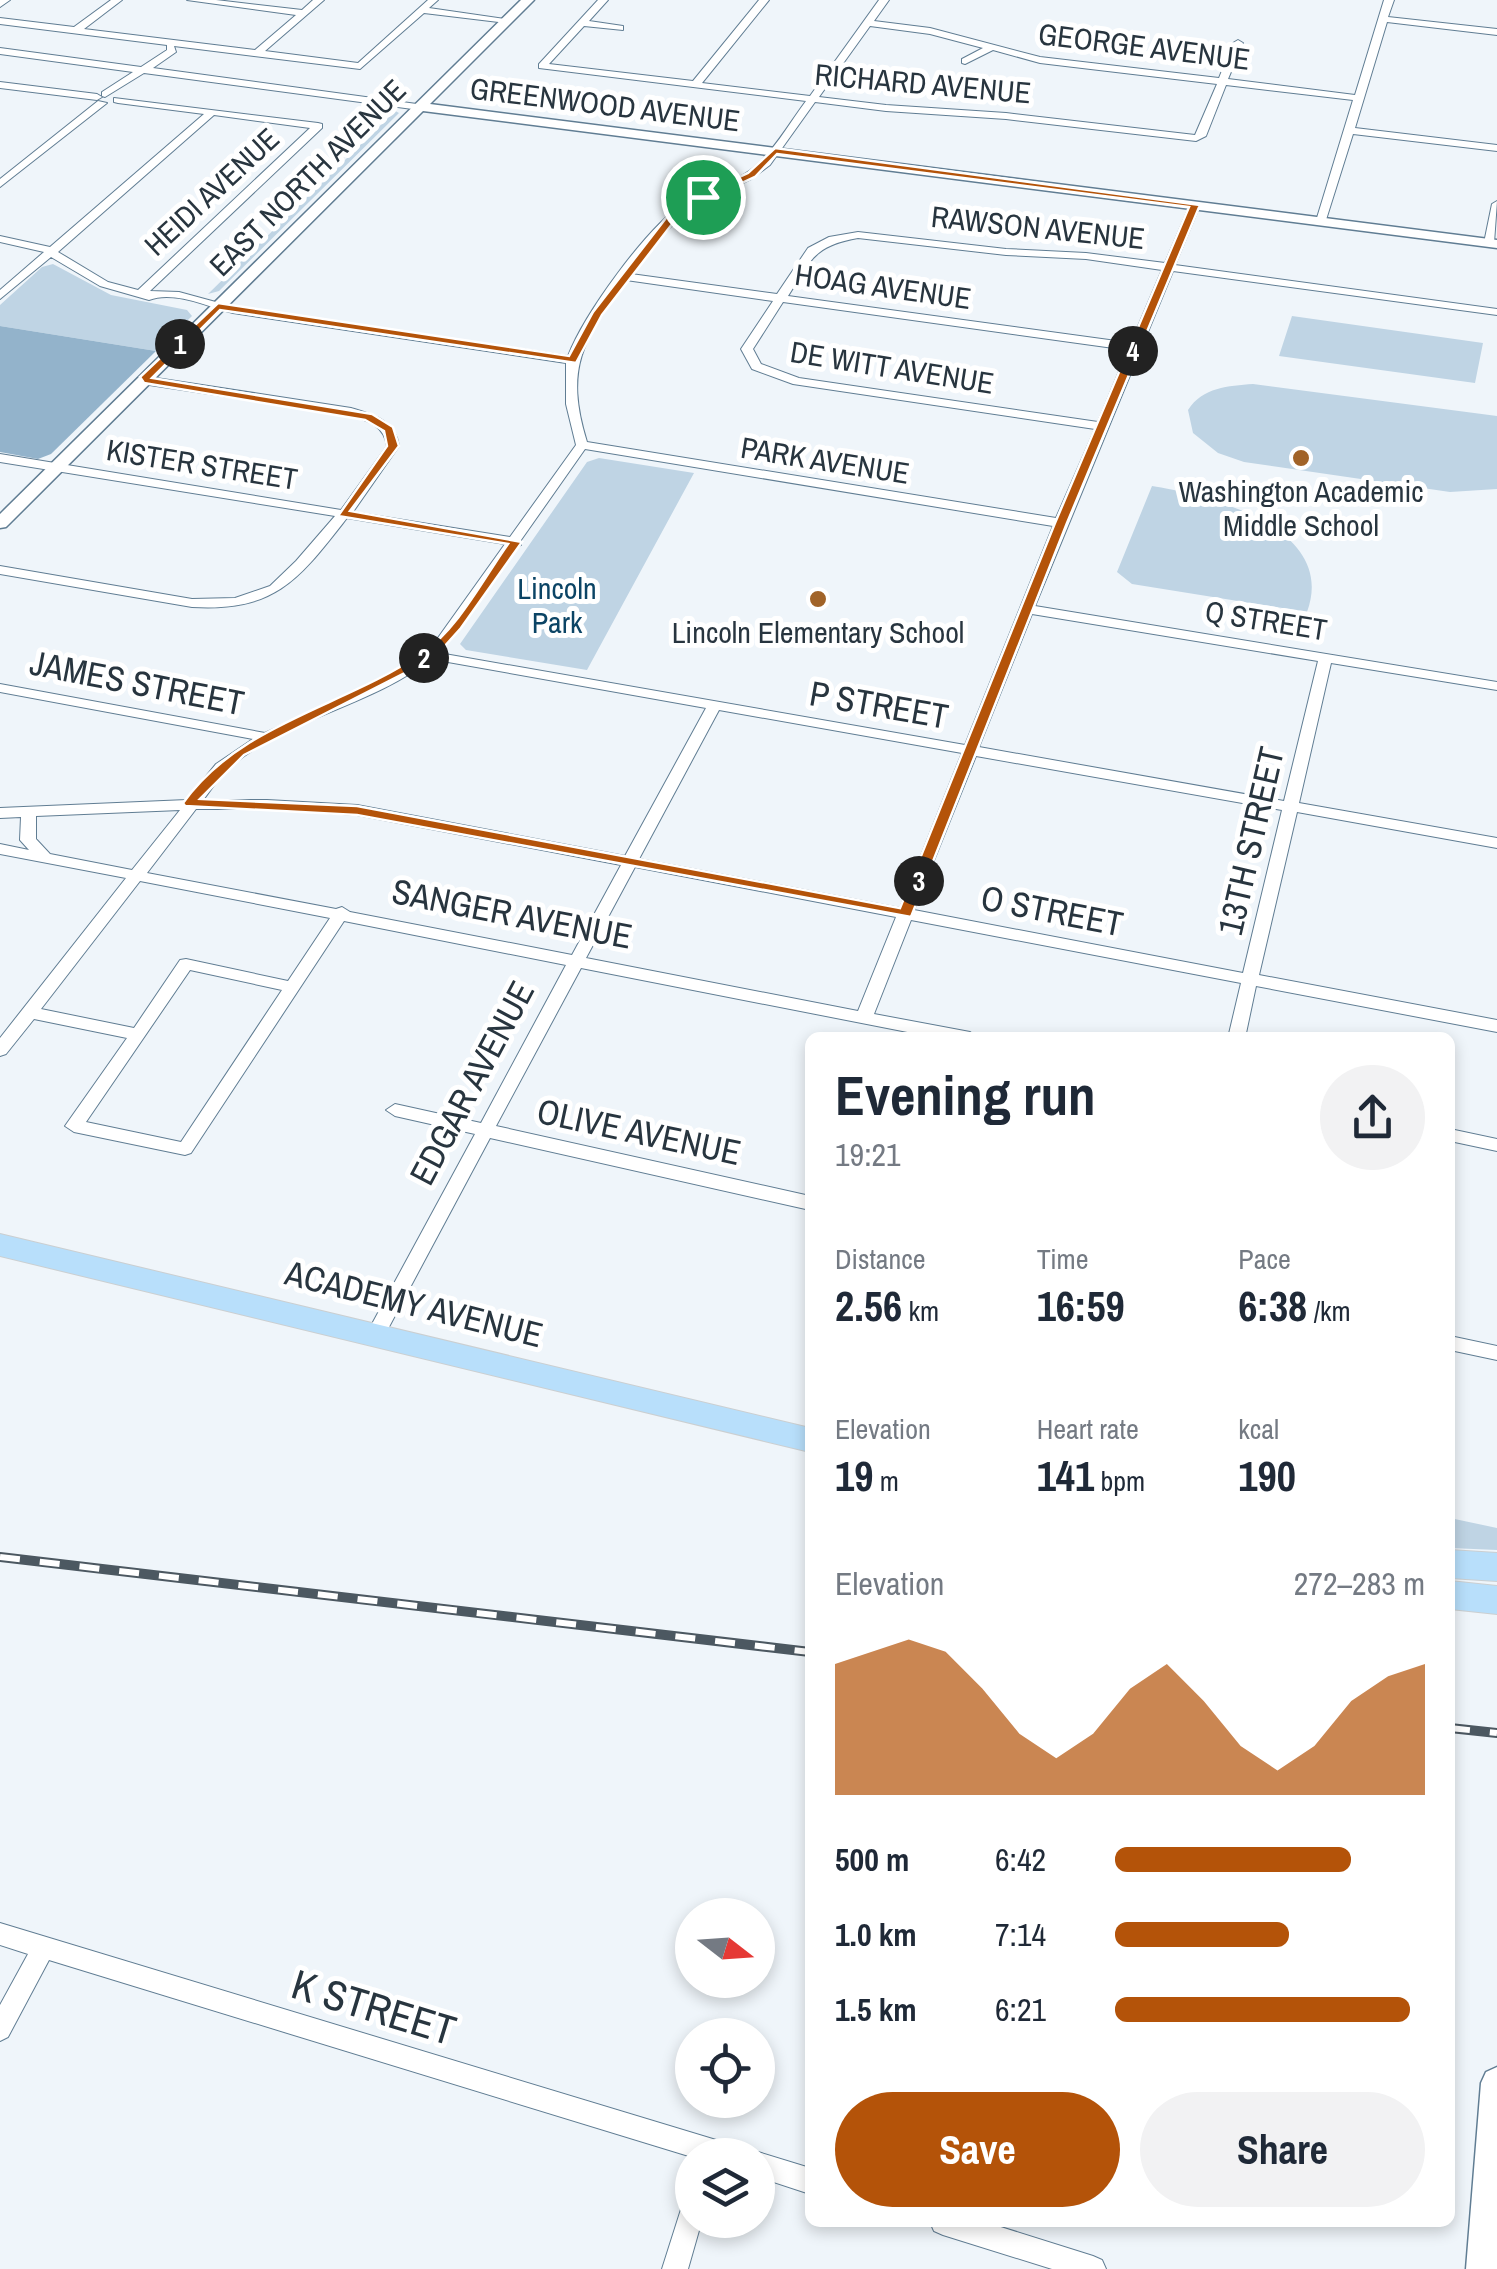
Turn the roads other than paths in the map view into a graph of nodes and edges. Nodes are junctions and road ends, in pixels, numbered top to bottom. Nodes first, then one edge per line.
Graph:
1 (116, 0) edge
2 (192, 0) edge
3 (319, 0) edge
4 (528, 0) edge
5 (603, 0) edge
6 (764, 0) edge
7 (884, 0) edge
8 (1389, 0) edge
9 (429, 7) edge
10 (304, 14) junction
11 (1383, 19) junction
12 (500, 20) junction
13 (0, 21) edge
14 (581, 24) junction
15 (867, 24) junction
16 (620, 28) dead end
17 (76, 30) junction
18 (1497, 32) edge
19 (1238, 43) dead end
20 (173, 45) junction
21 (990, 48) junction
22 (0, 51) edge
23 (257, 53) junction
24 (965, 61) dead end
25 (143, 69) junction
26 (1222, 82) junction
27 (695, 85) junction
28 (1, 86) edge
29 (101, 98) junction
30 (118, 98) junction
31 (1359, 98) junction
32 (813, 99) junction
33 (420, 107) junction
34 (212, 112) junction
35 (1348, 130) junction
36 (1497, 148) edge
37 (775, 151) junction
38 (0, 184) edge
39 (1497, 204) edge
40 (1195, 205) junction
41 (1321, 221) junction
42 (0, 239) edge
43 (1493, 243) edge
44 (49, 252) junction
45 (1168, 268) junction
46 (625, 276) junction
47 (142, 294) junction
48 (0, 296) edge
49 (779, 298) junction
50 (218, 306) junction
51 (1497, 312) edge
52 (1134, 347) junction
53 (572, 360) junction
54 (144, 380) junction
55 (1102, 426) junction
56 (582, 446) junction
57 (0, 458) edge
58 (57, 467) junction
59 (342, 513) junction
60 (0, 523) edge
61 (1061, 523) junction
62 (516, 542) junction
63 (0, 570) edge
64 (1026, 609) junction
65 (429, 655) junction
66 (1325, 658) junction
67 (1497, 686) edge
68 (0, 688) edge
69 (714, 706) junction
70 (264, 737) junction
71 (970, 751) junction
72 (190, 803) junction
73 (1289, 806) junction
74 (29, 812) junction
75 (0, 813) edge
76 (1497, 843) edge
77 (0, 849) edge
78 (42, 854) junction
79 (630, 860) junction
80 (136, 872) junction
81 (342, 912) junction
82 (906, 914) junction
83 (577, 960) junction
84 (1249, 980) junction
85 (293, 987) junction
86 (29, 1012) junction
87 (864, 1017) junction
88 (1497, 1026) edge
89 (940, 1032) edge
90 (1237, 1032) edge
91 (138, 1035) junction
92 (0, 1050) edge
93 (395, 1110) dead end
94 (486, 1131) junction
95 (1455, 1136) edge
96 (1497, 1145) edge
97 (805, 1202) edge
98 (0, 1245) edge
99 (375, 1335) junction
100 (1455, 1344) edge
101 (1497, 1353) edge
102 (805, 1439) edge
103 (1455, 1564) edge
104 (1497, 1567) edge
105 (1455, 1595) edge
106 (1497, 1600) edge
107 (0, 1934) edge
108 (44, 1947) junction
109 (0, 2029) edge
110 (1497, 2083) edge
111 (675, 2141) edge
112 (775, 2170) edge
113 (805, 2179) edge
114 (959, 2227) edge
115 (684, 2238) edge
116 (674, 2269) edge
117 (1093, 2269) edge
118 (1483, 2269) edge

1 - 17 street
2 - 10 street
3 - 10 street
4 - 12 street, EAST NORTH AVENUE
5 - 14 street
6 - 27 street
7 - 15 street
8 - 11 street
9 - 12 street
9 - 23 street
10 - 23 street
11 - 18 street
11 - 31 street
12 - 33 street, EAST NORTH AVENUE
13 - 17 street
14 - 16 street
14 - 27 street, RICHARD AVENUE
15 - 21 street, GEORGE AVENUE
15 - 32 street
17 - 20 street
19 - 26 street, RICHARD AVENUE
20 - 23 street
20 - 25 street
21 - 24 street
21 - 26 street, GEORGE AVENUE
22 - 25 street
25 - 29 street
25 - 30 street
25 - 33 street
26 - 31 street, GEORGE AVENUE
26 - 32 street, RICHARD AVENUE
27 - 32 street, RICHARD AVENUE
28 - 29 street
29 - 30 street
29 - 38 street
30 - 34 street
31 - 35 street
32 - 37 street
33 - 37 street, GREENWOOD AVENUE
33 - 50 street, EAST NORTH AVENUE
34 - 44 street
34 - 47 street, HEIDI AVENUE
35 - 36 street
35 - 41 street
37 - 40 street, GREENWOOD AVENUE
37 - 46 street
39 - 43 street
40 - 41 street, GREENWOOD AVENUE
40 - 45 street
41 - 43 street, GREENWOOD AVENUE
42 - 44 street
44 - 47 street
44 - 48 street
45 - 49 street, RAWSON AVENUE
45 - 51 street, RAWSON AVENUE
45 - 52 street
46 - 49 street, HOAG AVENUE
46 - 53 street
47 - 50 street
49 - 52 street, HOAG AVENUE
49 - 55 street, DE WITT AVENUE
50 - 53 street
50 - 54 street, EAST NORTH AVENUE
52 - 55 street
53 - 56 street
54 - 58 street, EAST NORTH AVENUE
54 - 59 street
55 - 61 street
56 - 61 street, PARK AVENUE
56 - 62 street
57 - 58 street, KISTER STREET
58 - 59 street, KISTER STREET
58 - 60 street, EAST NORTH AVENUE
59 - 62 street, KISTER STREET
59 - 63 street
61 - 64 street
62 - 65 street
64 - 66 street, Q STREET
64 - 71 street
65 - 69 street, P STREET
65 - 70 street
66 - 67 street, Q STREET
66 - 73 street, 13TH STREET
68 - 70 street, JAMES STREET
69 - 71 street, P STREET
69 - 79 street, EDGAR AVENUE
70 - 72 street
71 - 73 street, P STREET
71 - 82 street
72 - 74 street, O STREET
72 - 79 street, O STREET
72 - 80 street
73 - 76 street, P STREET
73 - 84 street, 13TH STREET
74 - 75 street, O STREET
74 - 78 street
77 - 78 street, SANGER AVENUE
78 - 80 street, SANGER AVENUE
79 - 82 street, O STREET
79 - 83 street, EDGAR AVENUE
80 - 81 street, SANGER AVENUE
80 - 86 street
81 - 83 street, SANGER AVENUE
81 - 85 street
82 - 84 street, O STREET
82 - 87 street
83 - 87 street, SANGER AVENUE
83 - 94 street, EDGAR AVENUE
84 - 88 street, O STREET
84 - 90 street, 13TH STREET
85 - 91 street
85 - 91 street
86 - 91 street
86 - 92 street
87 - 89 street, SANGER AVENUE
93 - 94 street, OLIVE AVENUE
94 - 97 street, OLIVE AVENUE
94 - 99 street, EDGAR AVENUE
95 - 96 street
98 - 99 main road, ACADEMY AVENUE
99 - 102 main road, ACADEMY AVENUE
100 - 101 street
103 - 104 main road
105 - 106 main road
107 - 108 street, K STREET
108 - 109 street
108 - 111 street, K STREET
110 - 118 street
112 - 113 street
114 - 117 street
115 - 116 street

